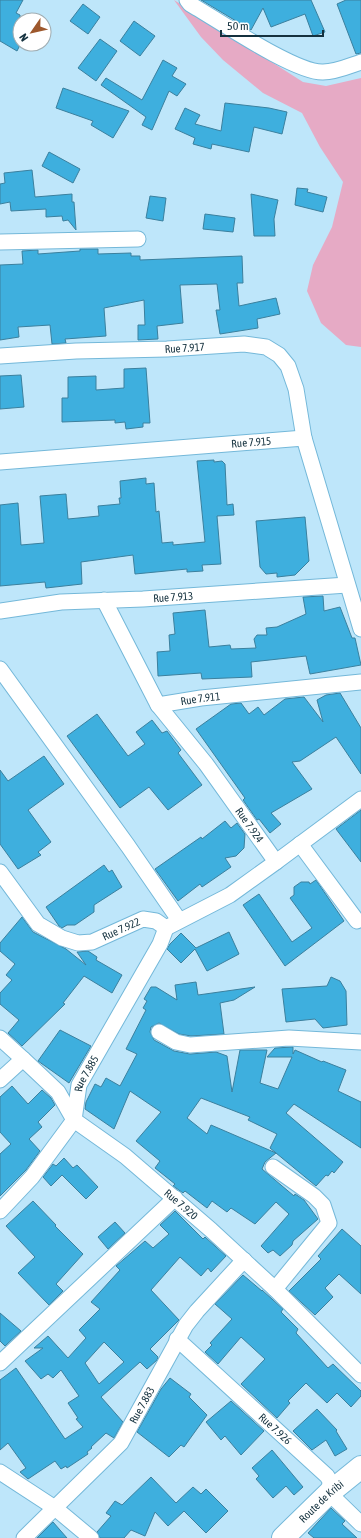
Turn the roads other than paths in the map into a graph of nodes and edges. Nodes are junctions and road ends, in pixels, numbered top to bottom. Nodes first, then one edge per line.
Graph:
1 (187, 0) edge
2 (361, 62) edge
3 (138, 239) dead end
4 (0, 242) edge
5 (0, 356) edge
6 (304, 438) junction
7 (0, 462) edge
8 (347, 585) junction
9 (104, 600) junction
10 (0, 611) edge
11 (361, 629) edge
12 (0, 668) edge
13 (361, 682) edge
14 (158, 705) junction
15 (361, 798) edge
16 (300, 844) junction
17 (276, 862) junction
18 (0, 872) edge
19 (357, 921) dead end
20 (173, 924) junction
21 (159, 1032) dead end
22 (0, 1038) edge
23 (361, 1042) edge
24 (24, 1059) junction
25 (0, 1080) edge
26 (74, 1120) junction
27 (273, 1167) dead end
28 (175, 1198) junction
29 (0, 1211) edge
30 (244, 1260) junction
31 (275, 1289) junction
32 (177, 1339) junction
33 (0, 1363) edge
34 (361, 1375) edge
35 (361, 1467) edge
36 (0, 1472) edge
37 (329, 1493) junction
38 (55, 1508) junction
39 (361, 1524) edge
40 (24, 1538) edge
41 (91, 1538) edge
42 (284, 1538) edge

1 - 2 street
3 - 4 street
5 - 6 street, Rue 7.917
6 - 7 street, Rue 7.915
6 - 8 street
8 - 9 street, Rue 7.913
8 - 11 street
9 - 10 street, Rue 7.913
9 - 14 street
12 - 20 street
13 - 14 street, Rue 7.911
14 - 17 street, Rue 7.924
15 - 16 street
16 - 17 street
16 - 19 street
17 - 20 street
18 - 20 street, Rue 7.922
20 - 26 street, Rue 7.885
21 - 23 street
22 - 24 street, Rue 7.920
24 - 25 street
24 - 26 street, Rue 7.920
26 - 28 street, Rue 7.920
26 - 29 street, Rue 7.885
27 - 31 street
28 - 30 street, Rue 7.920
28 - 33 street
30 - 31 street, Rue 7.920
30 - 32 street, Rue 7.883
31 - 34 street, Rue 7.920
32 - 37 street, Rue 7.926
32 - 38 street, Rue 7.883
35 - 37 main road, Route de Kribi
36 - 38 street
37 - 39 street
37 - 42 main road, Route de Kribi
38 - 40 street, Rue 7.883
38 - 41 street

